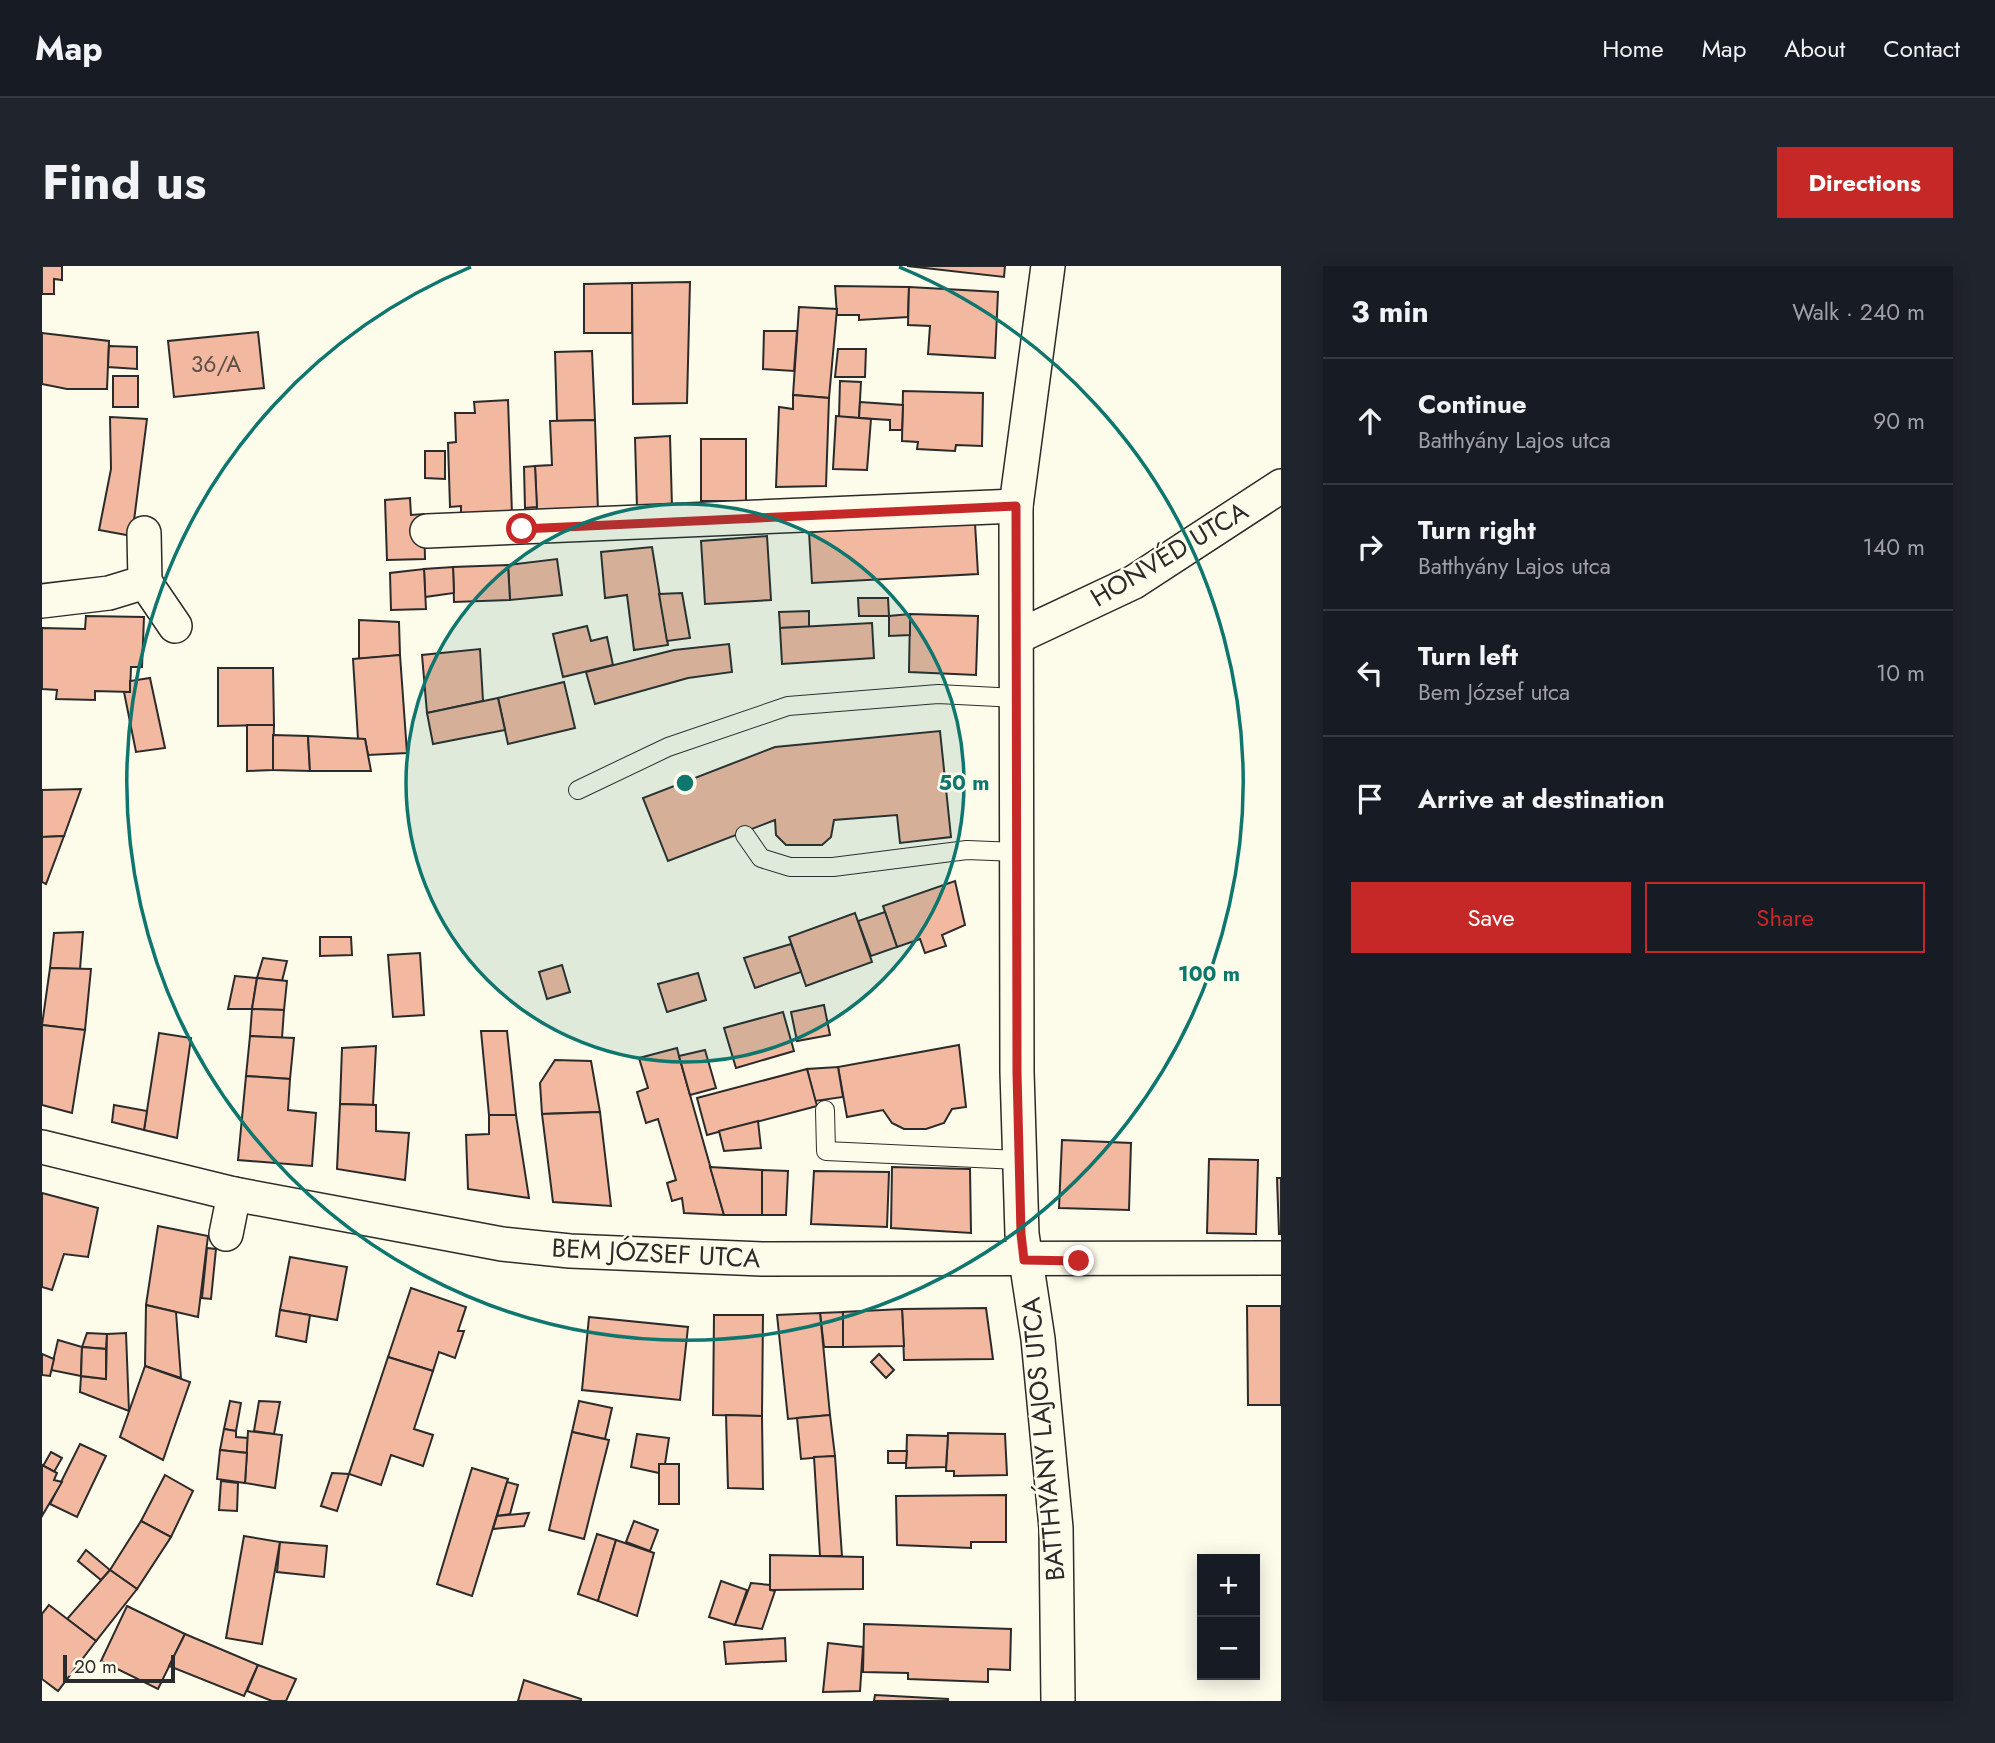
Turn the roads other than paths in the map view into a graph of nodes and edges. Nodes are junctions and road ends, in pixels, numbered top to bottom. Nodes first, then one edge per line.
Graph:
1 (1048, 266) edge
2 (1281, 486) edge
3 (1016, 506) junction
4 (427, 531) dead end
5 (144, 533) dead end
6 (145, 582) junction
7 (42, 601) edge
8 (175, 626) dead end
9 (1017, 637) junction
10 (1017, 698) junction
11 (578, 790) dead end
12 (745, 835) dead end
13 (1017, 852) junction
14 (825, 1110) dead end
15 (42, 1147) edge
16 (1019, 1160) junction
17 (234, 1194) junction
18 (226, 1234) dead end
19 (1281, 1258) edge
20 (1024, 1260) junction
21 (1058, 1701) edge

1 - 3 street, BATTHYÁNY LAJOS UTCA
2 - 9 street, HONVÉD UTCA
3 - 4 street
3 - 9 street, BATTHYÁNY LAJOS UTCA
5 - 6 street
6 - 7 street
6 - 8 street
9 - 10 street, BATTHYÁNY LAJOS UTCA
10 - 11 lane
10 - 13 street, BATTHYÁNY LAJOS UTCA
12 - 13 lane
13 - 16 street, BATTHYÁNY LAJOS UTCA
14 - 16 lane
15 - 17 street, BEM JÓZSEF UTCA
16 - 20 street, BATTHYÁNY LAJOS UTCA
17 - 18 street
17 - 20 street, BEM JÓZSEF UTCA
19 - 20 street, BEM JÓZSEF UTCA
20 - 21 street, BATTHYÁNY LAJOS UTCA

